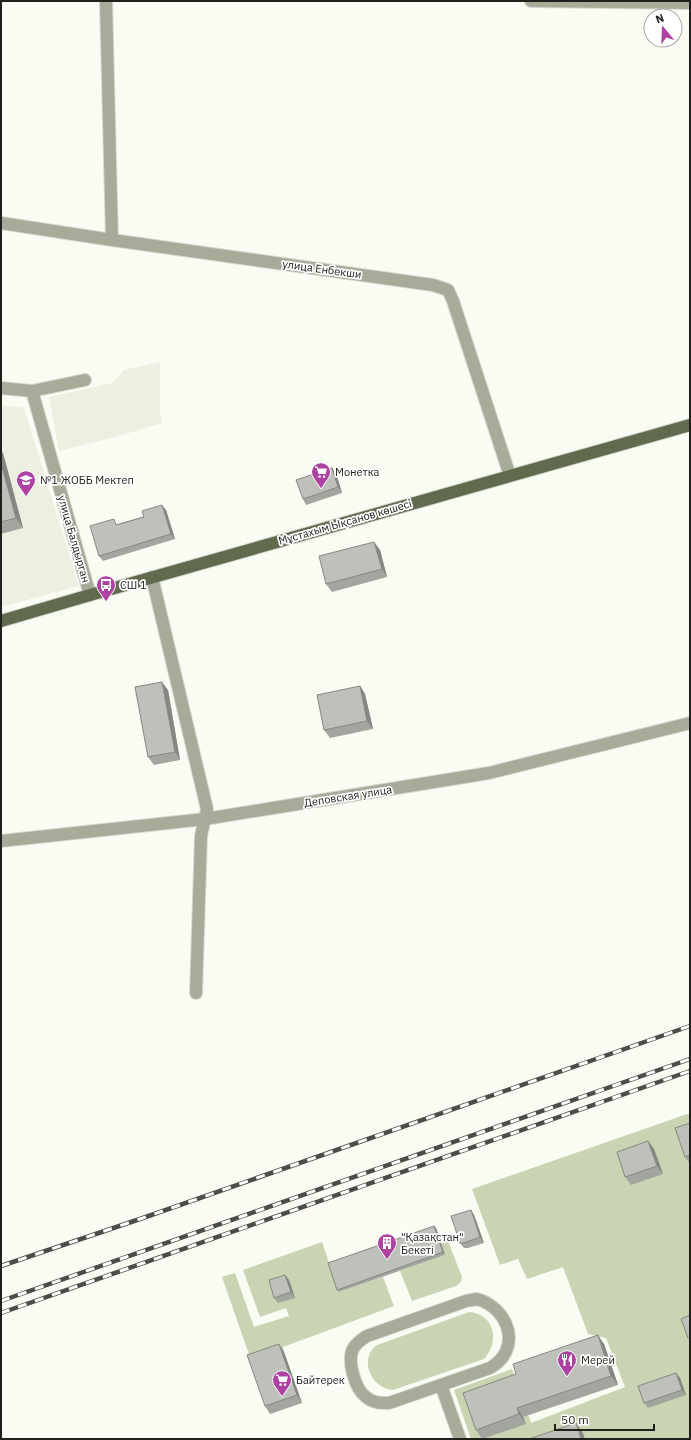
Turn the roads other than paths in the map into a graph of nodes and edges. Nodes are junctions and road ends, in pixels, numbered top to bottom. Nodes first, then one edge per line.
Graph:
1 (106, 1) edge
2 (531, 1) edge
3 (690, 3) edge
4 (1, 223) edge
5 (112, 240) junction
6 (85, 380) dead end
7 (1, 388) edge
8 (32, 391) junction
9 (690, 425) edge
10 (510, 476) junction
11 (152, 577) junction
12 (90, 595) junction
13 (1, 621) edge
14 (690, 723) edge
15 (205, 819) junction
16 (1, 841) edge
17 (196, 993) dead end
18 (441, 1385) junction
19 (460, 1439) edge

1 - 5 street
2 - 3 street
4 - 5 street, улица Енбекши
5 - 10 street, улица Енбекши
6 - 8 street
7 - 8 street
8 - 12 street, улица Балдырган
9 - 10 main road, Мұстахым Ықсанов көшесі
10 - 11 main road, Мұстахым Ықсанов көшесі
11 - 12 main road, Мұстахым Ықсанов көшесі
11 - 15 street
12 - 13 main road, Мұстахым Ықсанов көшесі
14 - 15 street, Деповская улица
15 - 16 street, Деповская улица
15 - 17 street
18 - 18 street
18 - 19 street

